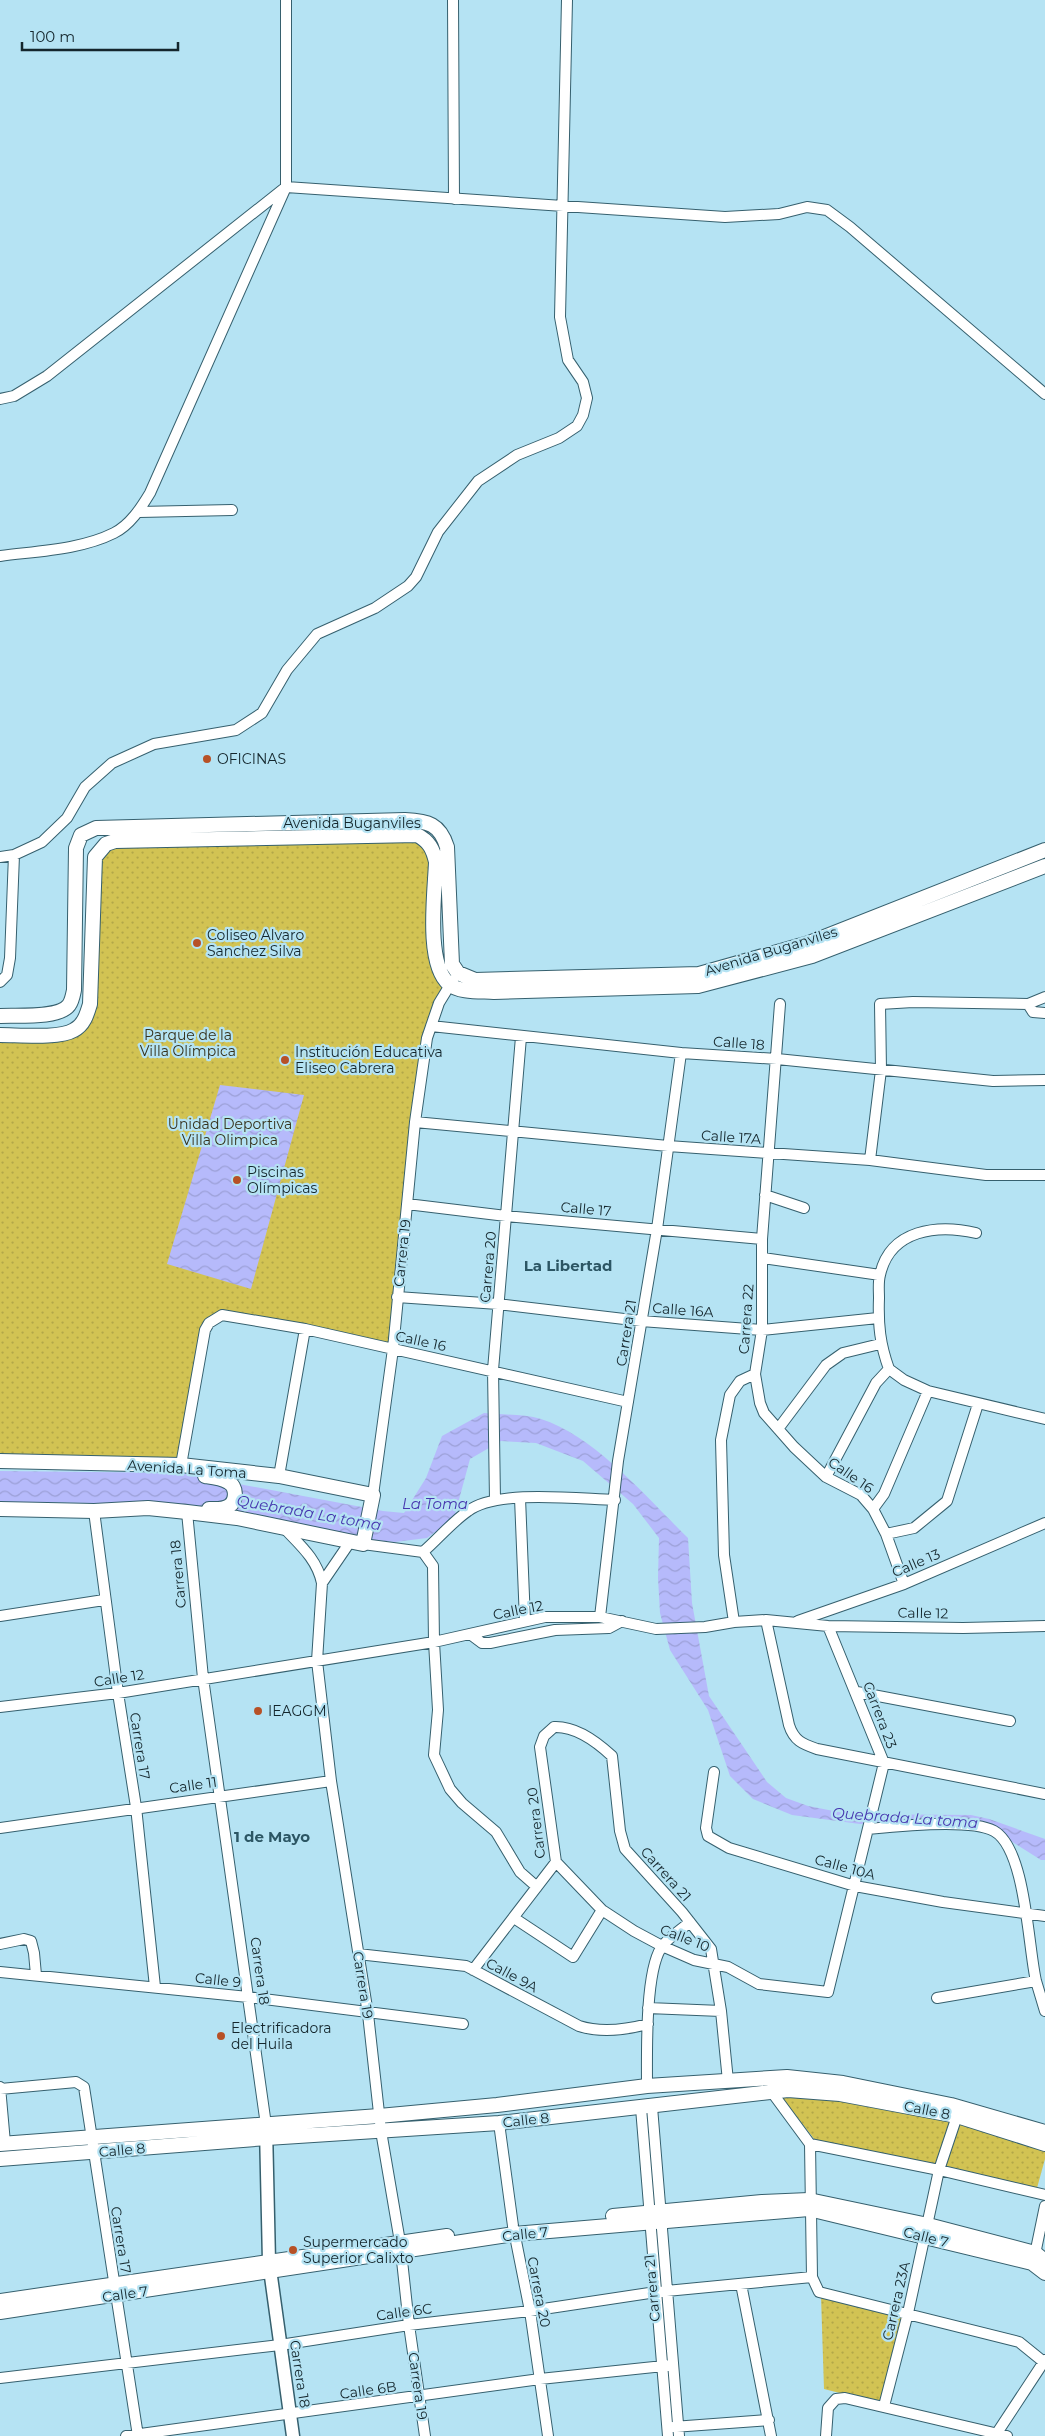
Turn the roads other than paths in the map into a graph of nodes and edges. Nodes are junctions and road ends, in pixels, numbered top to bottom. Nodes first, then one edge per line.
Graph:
1 (286, 0) edge
2 (453, 0) edge
3 (567, 0) edge
4 (286, 187) junction
5 (454, 199) junction
6 (562, 206) junction
7 (1045, 394) edge
8 (0, 399) edge
9 (232, 510) dead end
10 (139, 512) junction
11 (0, 556) edge
12 (1045, 850) edge
13 (14, 855) junction
14 (0, 857) edge
15 (1045, 866) edge
16 (453, 979) junction
17 (0, 982) edge
18 (1045, 998) edge
19 (780, 1004) dead end
20 (1028, 1004) junction
21 (1045, 1013) edge
22 (0, 1016) edge
23 (431, 1026) junction
24 (0, 1035) edge
25 (521, 1037) junction
26 (681, 1053) junction
27 (777, 1059) junction
28 (881, 1070) junction
29 (1045, 1080) edge
30 (415, 1122) junction
31 (512, 1130) junction
32 (668, 1146) junction
33 (769, 1154) junction
34 (870, 1160) junction
35 (1045, 1175) edge
36 (765, 1195) junction
37 (407, 1204) junction
38 (804, 1208) dead end
39 (506, 1216) junction
40 (657, 1229) junction
41 (976, 1233) dead end
42 (762, 1238) junction
43 (763, 1258) junction
44 (880, 1275) junction
45 (397, 1297) junction
46 (498, 1304) junction
47 (878, 1318) junction
48 (642, 1321) junction
49 (305, 1329) junction
50 (762, 1330) junction
51 (880, 1344) junction
52 (393, 1349) junction
53 (889, 1369) junction
54 (493, 1370) junction
55 (755, 1374) junction
56 (928, 1391) junction
57 (628, 1402) junction
58 (978, 1404) junction
59 (1045, 1419) edge
60 (778, 1429) junction
61 (0, 1461) edge
62 (158, 1466) junction
63 (181, 1466) junction
64 (279, 1476) junction
65 (826, 1477) junction
66 (615, 1496) junction
67 (520, 1498) junction
68 (372, 1500) junction
69 (495, 1500) junction
70 (148, 1508) junction
71 (0, 1509) edge
72 (873, 1509) junction
73 (94, 1511) junction
74 (187, 1512) junction
75 (1045, 1523) edge
76 (284, 1528) junction
77 (886, 1534) junction
78 (359, 1542) junction
79 (423, 1552) junction
80 (322, 1583) junction
81 (904, 1584) junction
82 (104, 1600) junction
83 (0, 1616) edge
84 (600, 1617) junction
85 (525, 1620) junction
86 (766, 1620) junction
87 (622, 1621) junction
88 (734, 1622) junction
89 (794, 1622) junction
90 (828, 1626) junction
91 (1045, 1626) edge
92 (470, 1634) junction
93 (434, 1642) junction
94 (317, 1661) junction
95 (203, 1678) junction
96 (857, 1692) junction
97 (118, 1693) junction
98 (0, 1707) edge
99 (1010, 1721) dead end
100 (612, 1756) joint
101 (884, 1763) junction
102 (714, 1772) dead end
103 (331, 1781) junction
104 (1045, 1794) edge
105 (218, 1796) junction
106 (136, 1808) junction
107 (0, 1828) edge
108 (869, 1828) junction
109 (556, 1862) junction
110 (855, 1886) junction
111 (537, 1887) junction
112 (602, 1910) junction
113 (1026, 1914) junction
114 (1045, 1916) edge
115 (514, 1918) junction
116 (690, 1922) junction
117 (0, 1944) edge
118 (662, 1946) junction
119 (358, 1954) junction
120 (713, 1964) junction
121 (473, 1970) junction
122 (0, 1972) edge
123 (36, 1974) junction
124 (1036, 1981) junction
125 (155, 1987) junction
126 (828, 1992) joint
127 (248, 1998) junction
128 (937, 1998) dead end
129 (648, 2008) junction
130 (1045, 2010) edge
131 (721, 2011) junction
132 (368, 2014) junction
133 (463, 2024) dead end
134 (648, 2024) junction
135 (728, 2080) junction
136 (647, 2086) junction
137 (0, 2088) edge
138 (771, 2091) junction
139 (647, 2108) junction
140 (379, 2116) junction
141 (957, 2116) junction
142 (499, 2123) junction
143 (267, 2131) junction
144 (381, 2132) junction
145 (1045, 2132) edge
146 (92, 2137) junction
147 (3, 2143) edge
148 (810, 2144) junction
149 (1045, 2144) edge
150 (94, 2152) junction
151 (0, 2159) edge
152 (939, 2170) junction
153 (1045, 2195) edge
154 (809, 2204) junction
155 (1045, 2206) edge
156 (655, 2216) junction
157 (513, 2230) junction
158 (927, 2231) junction
159 (400, 2247) junction
160 (1037, 2259) edge
161 (270, 2267) junction
162 (1045, 2273) edge
163 (812, 2277) junction
164 (741, 2284) junction
165 (115, 2289) junction
166 (661, 2291) junction
167 (0, 2301) edge
168 (530, 2311) junction
169 (0, 2312) edge
170 (908, 2313) junction
171 (408, 2324) junction
172 (280, 2345) junction
173 (1044, 2361) edge
174 (127, 2364) junction
175 (673, 2365) junction
176 (662, 2366) junction
177 (0, 2378) edge
178 (540, 2379) junction
179 (420, 2396) junction
180 (884, 2406) junction
181 (291, 2414) junction
182 (769, 2420) junction
183 (679, 2431) edge
184 (668, 2432) edge
185 (995, 2434) edge
186 (138, 2435) edge
187 (126, 2436) edge
188 (294, 2436) edge
189 (425, 2436) edge
190 (548, 2436) edge
191 (771, 2436) edge
192 (826, 2436) edge
193 (1007, 2436) edge

1 - 4 street
2 - 5 street
3 - 6 street
4 - 5 street
4 - 8 street
4 - 10 street
5 - 6 street
6 - 7 street
6 - 13 street
9 - 10 street
10 - 11 street
12 - 16 main road, Avenida Buganviles
13 - 14 street
13 - 17 street
15 - 16 main road, Avenida Buganviles
16 - 22 main road, Avenida Buganviles
16 - 23 street, Carrera 19
16 - 24 main road, Avenida Buganviles
18 - 20 street
19 - 27 street, Carrera 22
20 - 21 street
20 - 28 street
23 - 25 street, Calle 18
23 - 30 street, Carrera 19
25 - 26 street, Calle 18
25 - 31 street, Carrera 20
26 - 27 street, Calle 18
26 - 32 street, Carrera 21
27 - 28 street, Calle 18
27 - 33 street, Carrera 22
28 - 29 street, Calle 18
28 - 34 street
30 - 31 street, Calle 17A
30 - 37 street, Carrera 19
31 - 32 street, Calle 17A
31 - 39 street, Carrera 20
32 - 33 street, Calle 17A
32 - 40 street, Carrera 21
33 - 34 street, Calle 17A
33 - 36 street, Carrera 22
34 - 35 street, Calle 17A
36 - 38 street
36 - 42 street, Carrera 22
37 - 39 street, Calle 17
37 - 45 street, Carrera 19
39 - 40 street, Calle 17
39 - 46 street, Carrera 20
40 - 42 street, Calle 17
40 - 48 street, Carrera 21
41 - 44 street
42 - 43 street, Carrera 22
43 - 44 street
43 - 50 street, Carrera 22
44 - 47 street
45 - 46 street, Calle 16A
45 - 52 street, Carrera 19
46 - 48 street, Calle 16A
46 - 54 street, Carrera 20
47 - 50 street, Calle 16A
47 - 51 street
48 - 50 street, Calle 16A
48 - 57 street, Carrera 21
49 - 52 street, Calle 16
49 - 63 street, Calle 16
49 - 64 street
50 - 55 street, Carrera 22
51 - 53 street
51 - 60 street
52 - 54 street, Calle 16
52 - 68 street, Carrera 19
53 - 56 street
53 - 65 street
54 - 57 street, Calle 16
54 - 69 street, Carrera 20
55 - 60 street, Calle 16
55 - 88 street, Carrera 22
56 - 58 street
56 - 72 street
57 - 66 street, Carrera 21
58 - 59 street
58 - 77 street
60 - 65 street, Calle 16
61 - 62 main road, Avenida La Toma
62 - 63 main road, Avenida La Toma
62 - 70 main road
63 - 64 main road, Avenida La Toma
64 - 68 main road, Avenida La Toma
65 - 72 street, Calle 16
66 - 67 street
66 - 84 street, Carrera 21
67 - 69 street
67 - 85 street
68 - 78 main road, Carrera 19
69 - 79 street
70 - 73 main road
70 - 74 main road
71 - 73 main road
72 - 77 street, Calle 16
73 - 82 street, Carrera 17
74 - 76 main road
74 - 95 street, Carrera 18
75 - 81 street, Calle 13
76 - 78 main road
76 - 80 street
77 - 81 street, Calle 16
78 - 79 street
78 - 80 street, Carrera 19
79 - 93 street
80 - 94 street, Carrera 19
81 - 89 street, Calle 13
82 - 83 street
82 - 97 street, Carrera 17
84 - 85 street, Calle 12
84 - 87 street, Calle 12
85 - 92 street, Calle 12
86 - 88 street, Calle 12
86 - 89 street, Calle 12
86 - 101 street
87 - 88 street, Calle 12
87 - 92 street
89 - 90 street, Calle 12
90 - 91 street, Calle 12
90 - 96 street, Carrera 23
92 - 93 street, Calle 12
93 - 94 street, Calle 12
93 - 111 street
94 - 95 street, Calle 12
94 - 103 street, Carrera 19
95 - 97 street, Calle 12
95 - 105 street, Carrera 18
96 - 99 street
96 - 101 street, Carrera 23
97 - 98 street, Calle 12
97 - 106 street, Carrera 17
100 - 109 street, Carrera 20
100 - 116 street, Carrera 21
101 - 104 street
101 - 108 street, Carrera 23
102 - 110 street, Calle 10A
103 - 105 street, Calle 11
103 - 119 street, Carrera 19
105 - 106 street, Calle 11
105 - 127 street, Carrera 18
106 - 107 street, Calle 11
106 - 125 street, Carrera 17
108 - 110 street, Carrera 23
108 - 113 street
109 - 111 street, Carrera 20
109 - 112 street, Calle 10
110 - 113 street, Calle 10A
110 - 126 street, Carrera 23
111 - 115 street, Carrera 20
112 - 115 street
112 - 118 street, Calle 10
113 - 114 street, Calle 10A
113 - 124 street
115 - 121 street, Carrera 20
116 - 118 street, Carrera 21
116 - 120 street
117 - 123 street
118 - 120 street, Calle 10
118 - 129 street
119 - 121 street, Calle 9A
119 - 132 street, Carrera 19
120 - 126 street, Calle 10
120 - 131 street
121 - 134 street, Calle 9A
122 - 123 street, Calle 9
123 - 125 street, Calle 9
124 - 128 street
124 - 130 street
125 - 127 street, Calle 9
127 - 132 street, Calle 9
127 - 143 street, Carrera 18
129 - 131 street
129 - 134 street
131 - 135 street
132 - 133 street, Calle 9
132 - 140 street, Carrera 19
134 - 136 street
135 - 136 main road, Calle 8
135 - 145 main road, Calle 8
136 - 140 main road, Calle 8
137 - 146 street, Carrera 17
137 - 147 street
138 - 139 main road, Calle 8
138 - 141 main road, Calle 8
138 - 148 street
139 - 142 main road, Calle 8
139 - 156 street, Carrera 21
140 - 143 main road, Calle 8
140 - 144 street, Carrera 19
141 - 149 main road, Calle 8
141 - 152 street, Carrera 23A
142 - 144 main road, Calle 8
142 - 157 street, Carrera 20
143 - 144 main road, Calle 8
143 - 146 main road, Calle 8
143 - 150 main road, Calle 8
143 - 161 street, Carrera 18
144 - 159 street, Carrera 19
146 - 147 main road, Calle 8
146 - 150 street, Carrera 17
148 - 152 street
148 - 154 street
150 - 151 main road, Calle 8
150 - 165 street, Carrera 17
152 - 153 street
152 - 158 street, Carrera 23A
154 - 156 main road, Calle 7
154 - 158 main road, Calle 7
154 - 163 street
155 - 160 street
156 - 157 main road, Calle 7
156 - 166 street, Carrera 21
157 - 159 main road, Calle 7
157 - 168 street, Carrera 20
158 - 160 main road, Calle 7
158 - 170 street, Carrera 23A
159 - 161 main road, Calle 7
159 - 171 street, Carrera 19
160 - 162 main road, Calle 7
161 - 165 main road, Calle 7
161 - 172 street, Carrera 18
163 - 164 street, Calle 6C
163 - 170 street
164 - 166 street, Calle 6C
164 - 182 street
165 - 167 main road, Calle 7
165 - 169 main road, Calle 7
165 - 174 street, Carrera 17
166 - 168 street, Calle 6C
166 - 175 street, Carrera 21
166 - 176 street, Carrera 21
168 - 171 street, Calle 6C
168 - 178 street, Carrera 20
170 - 173 street
170 - 180 street, Carrera 23A
171 - 172 street, Calle 6C
171 - 179 street, Carrera 19
172 - 174 street, Calle 6C
172 - 181 street, Carrera 18
173 - 185 street
174 - 177 street, Calle 6C
174 - 186 street, Carrera 17
175 - 176 street, Calle 6B
175 - 183 street, Carrera 21
176 - 178 street, Calle 6B
176 - 184 street, Carrera 21
178 - 179 street, Calle 6B
178 - 190 street, Carrera 20
179 - 181 street, Calle 6B
179 - 189 street, Carrera 19
180 - 185 street
180 - 192 street
181 - 186 street, Calle 6B
181 - 188 street, Carrera 18
182 - 183 street
182 - 191 street
183 - 184 street
185 - 193 street
186 - 187 street, Calle 6B

